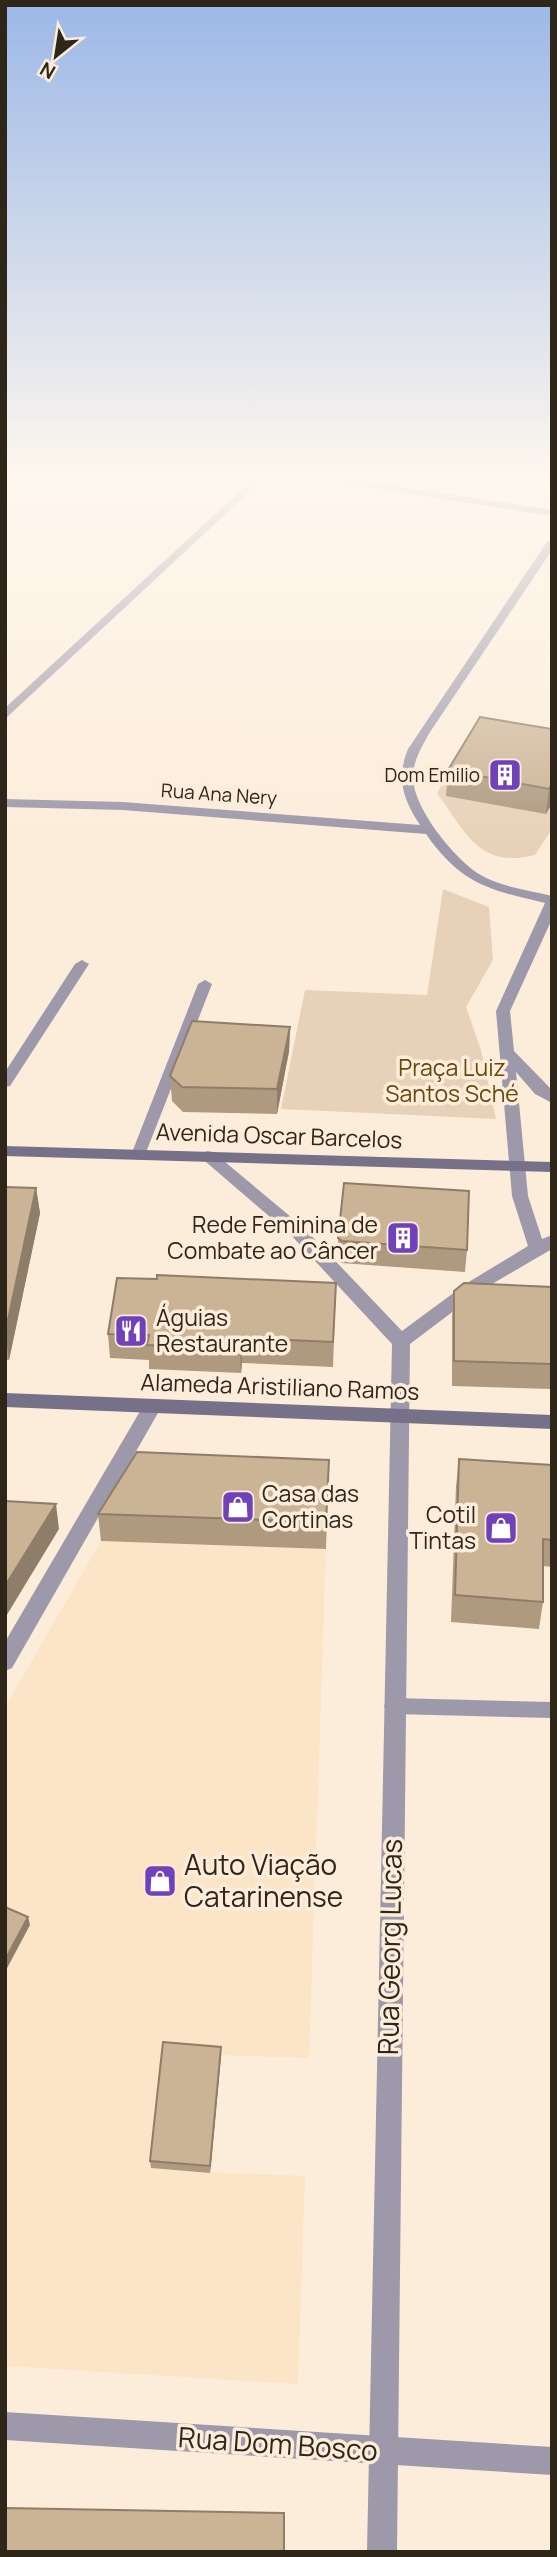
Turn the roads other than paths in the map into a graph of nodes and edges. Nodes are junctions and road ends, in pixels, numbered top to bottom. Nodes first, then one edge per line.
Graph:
1 (128, 600) edge
2 (513, 600) edge
3 (5, 715) edge
4 (5, 803) edge
5 (430, 830) junction
6 (552, 901) edge
7 (82, 964) dead end
8 (205, 984) dead end
9 (507, 1052) junction
10 (5, 1083) edge
11 (552, 1098) edge
12 (5, 1151) edge
13 (138, 1155) junction
14 (206, 1156) junction
15 (518, 1167) junction
16 (552, 1167) edge
17 (544, 1245) edge
18 (401, 1342) junction
19 (5, 1400) edge
20 (153, 1406) junction
21 (399, 1416) junction
22 (552, 1422) edge
23 (5, 1662) edge
24 (394, 1706) junction
25 (552, 1710) edge
26 (5, 2426) edge
27 (383, 2451) junction
28 (552, 2461) edge
29 (382, 2552) edge

1 - 3 street
2 - 5 street
4 - 5 street, Rua Ana Nery
5 - 6 street
6 - 9 street
7 - 10 lane
8 - 13 lane
9 - 11 street
9 - 15 street
12 - 13 main road, Avenida Oscar Barcelos
13 - 14 main road, Avenida Oscar Barcelos
14 - 15 main road, Avenida Oscar Barcelos
14 - 18 street
15 - 16 main road, Avenida Oscar Barcelos
15 - 17 street
17 - 18 street
18 - 21 street, Rua Georg Lucas
19 - 20 main road, Alameda Aristiliano Ramos
20 - 21 main road, Alameda Aristiliano Ramos
20 - 23 street
21 - 22 main road, Alameda Aristiliano Ramos
21 - 24 street, Rua Georg Lucas
24 - 25 lane
24 - 27 street, Rua Georg Lucas
26 - 27 street, Rua Dom Bosco
27 - 28 street, Rua Dom Bosco
27 - 29 street, Rua Georg Lucas

